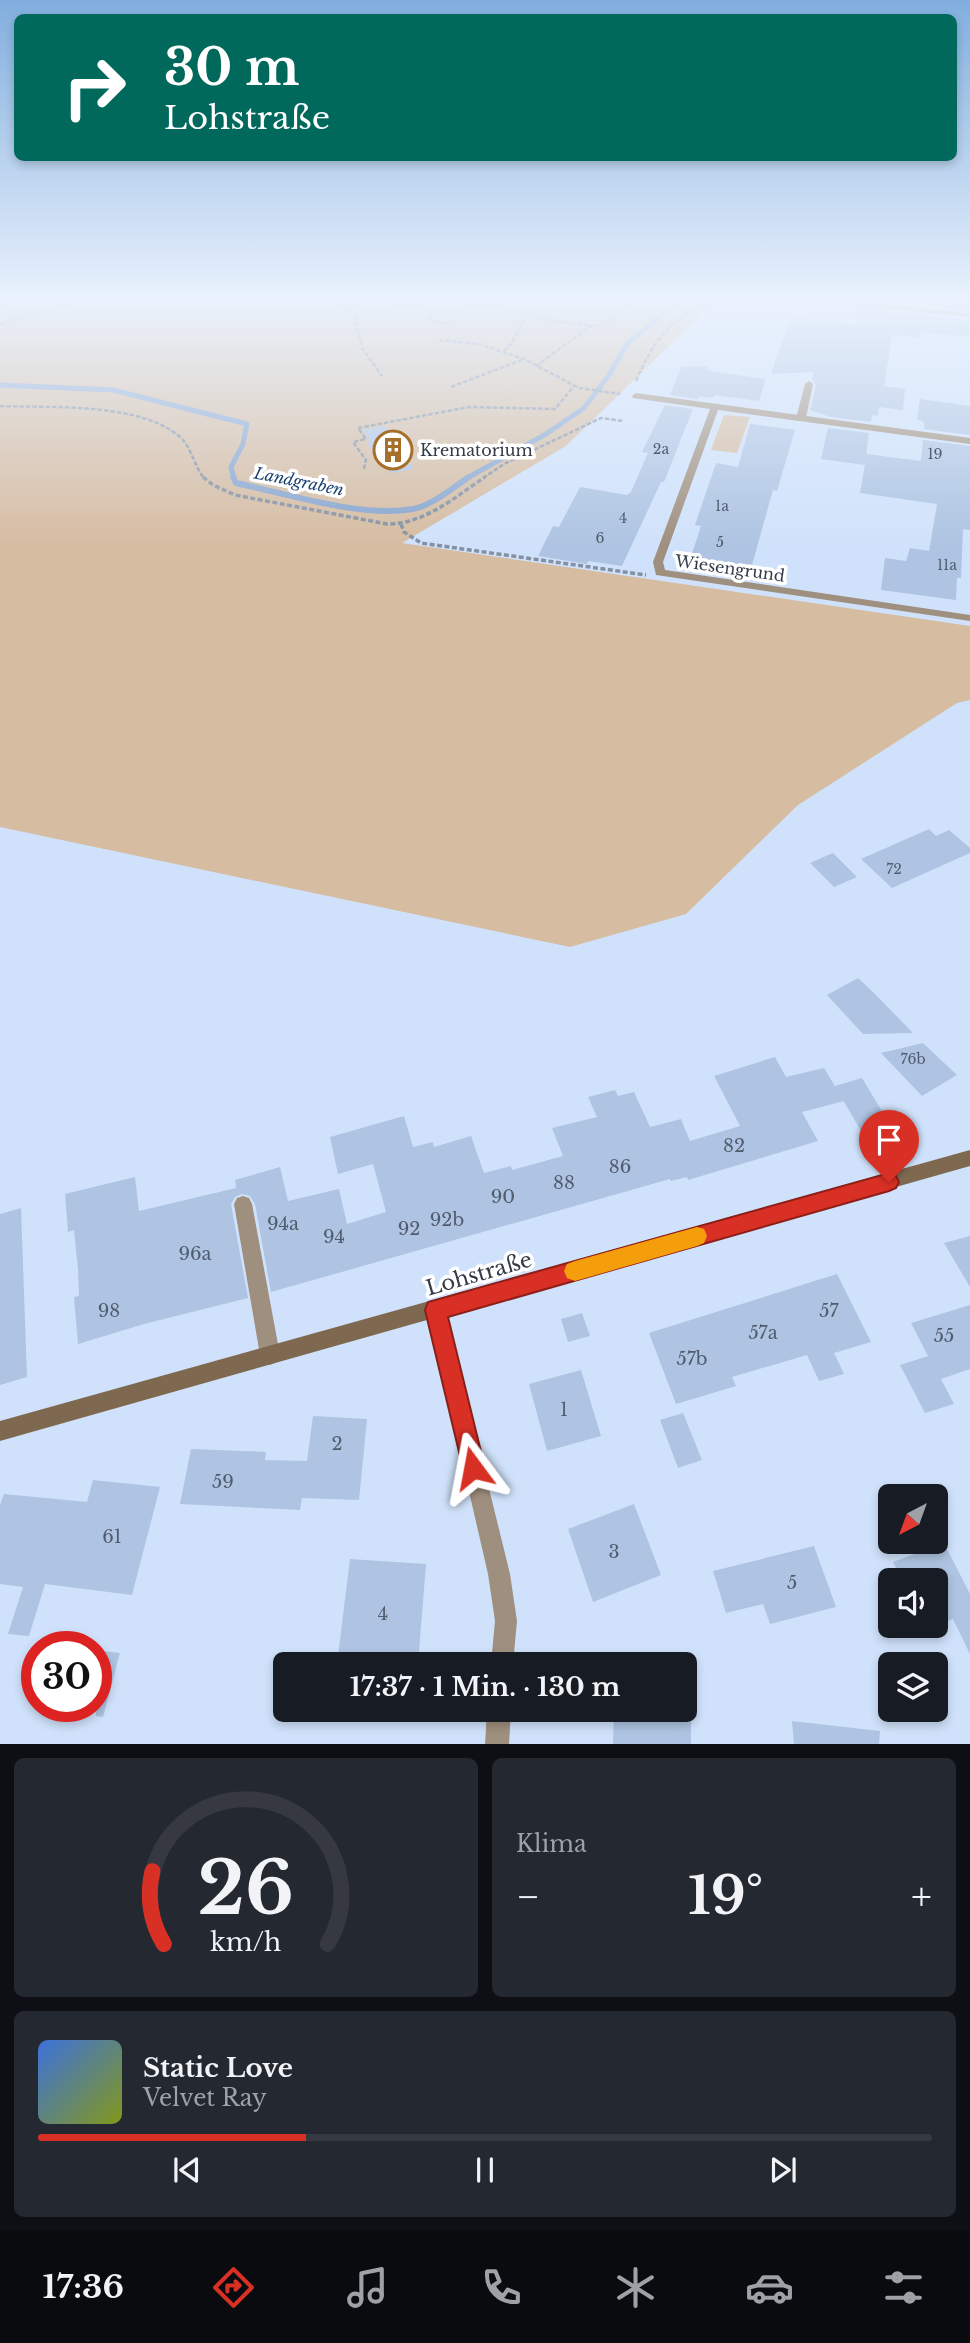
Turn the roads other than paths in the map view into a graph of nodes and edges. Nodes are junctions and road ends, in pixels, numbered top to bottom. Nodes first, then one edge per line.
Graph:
1 (808, 384) dead end
2 (636, 396) dead end
3 (715, 406) junction
4 (802, 418) junction
5 (970, 441) edge
6 (970, 618) edge
7 (970, 1158) edge
8 (243, 1204) dead end
9 (436, 1310) junction
10 (270, 1355) junction
11 (0, 1431) edge
12 (503, 1652) edge
13 (498, 1722) edge
14 (496, 1744) edge

1 - 4 street
2 - 3 street
3 - 4 street
3 - 6 street, Wiesengrund
4 - 5 street
7 - 9 main road, Lohstraße
8 - 10 street
9 - 10 main road, Lohstraße
9 - 12 street
10 - 11 main road, Lohstraße
13 - 14 street

